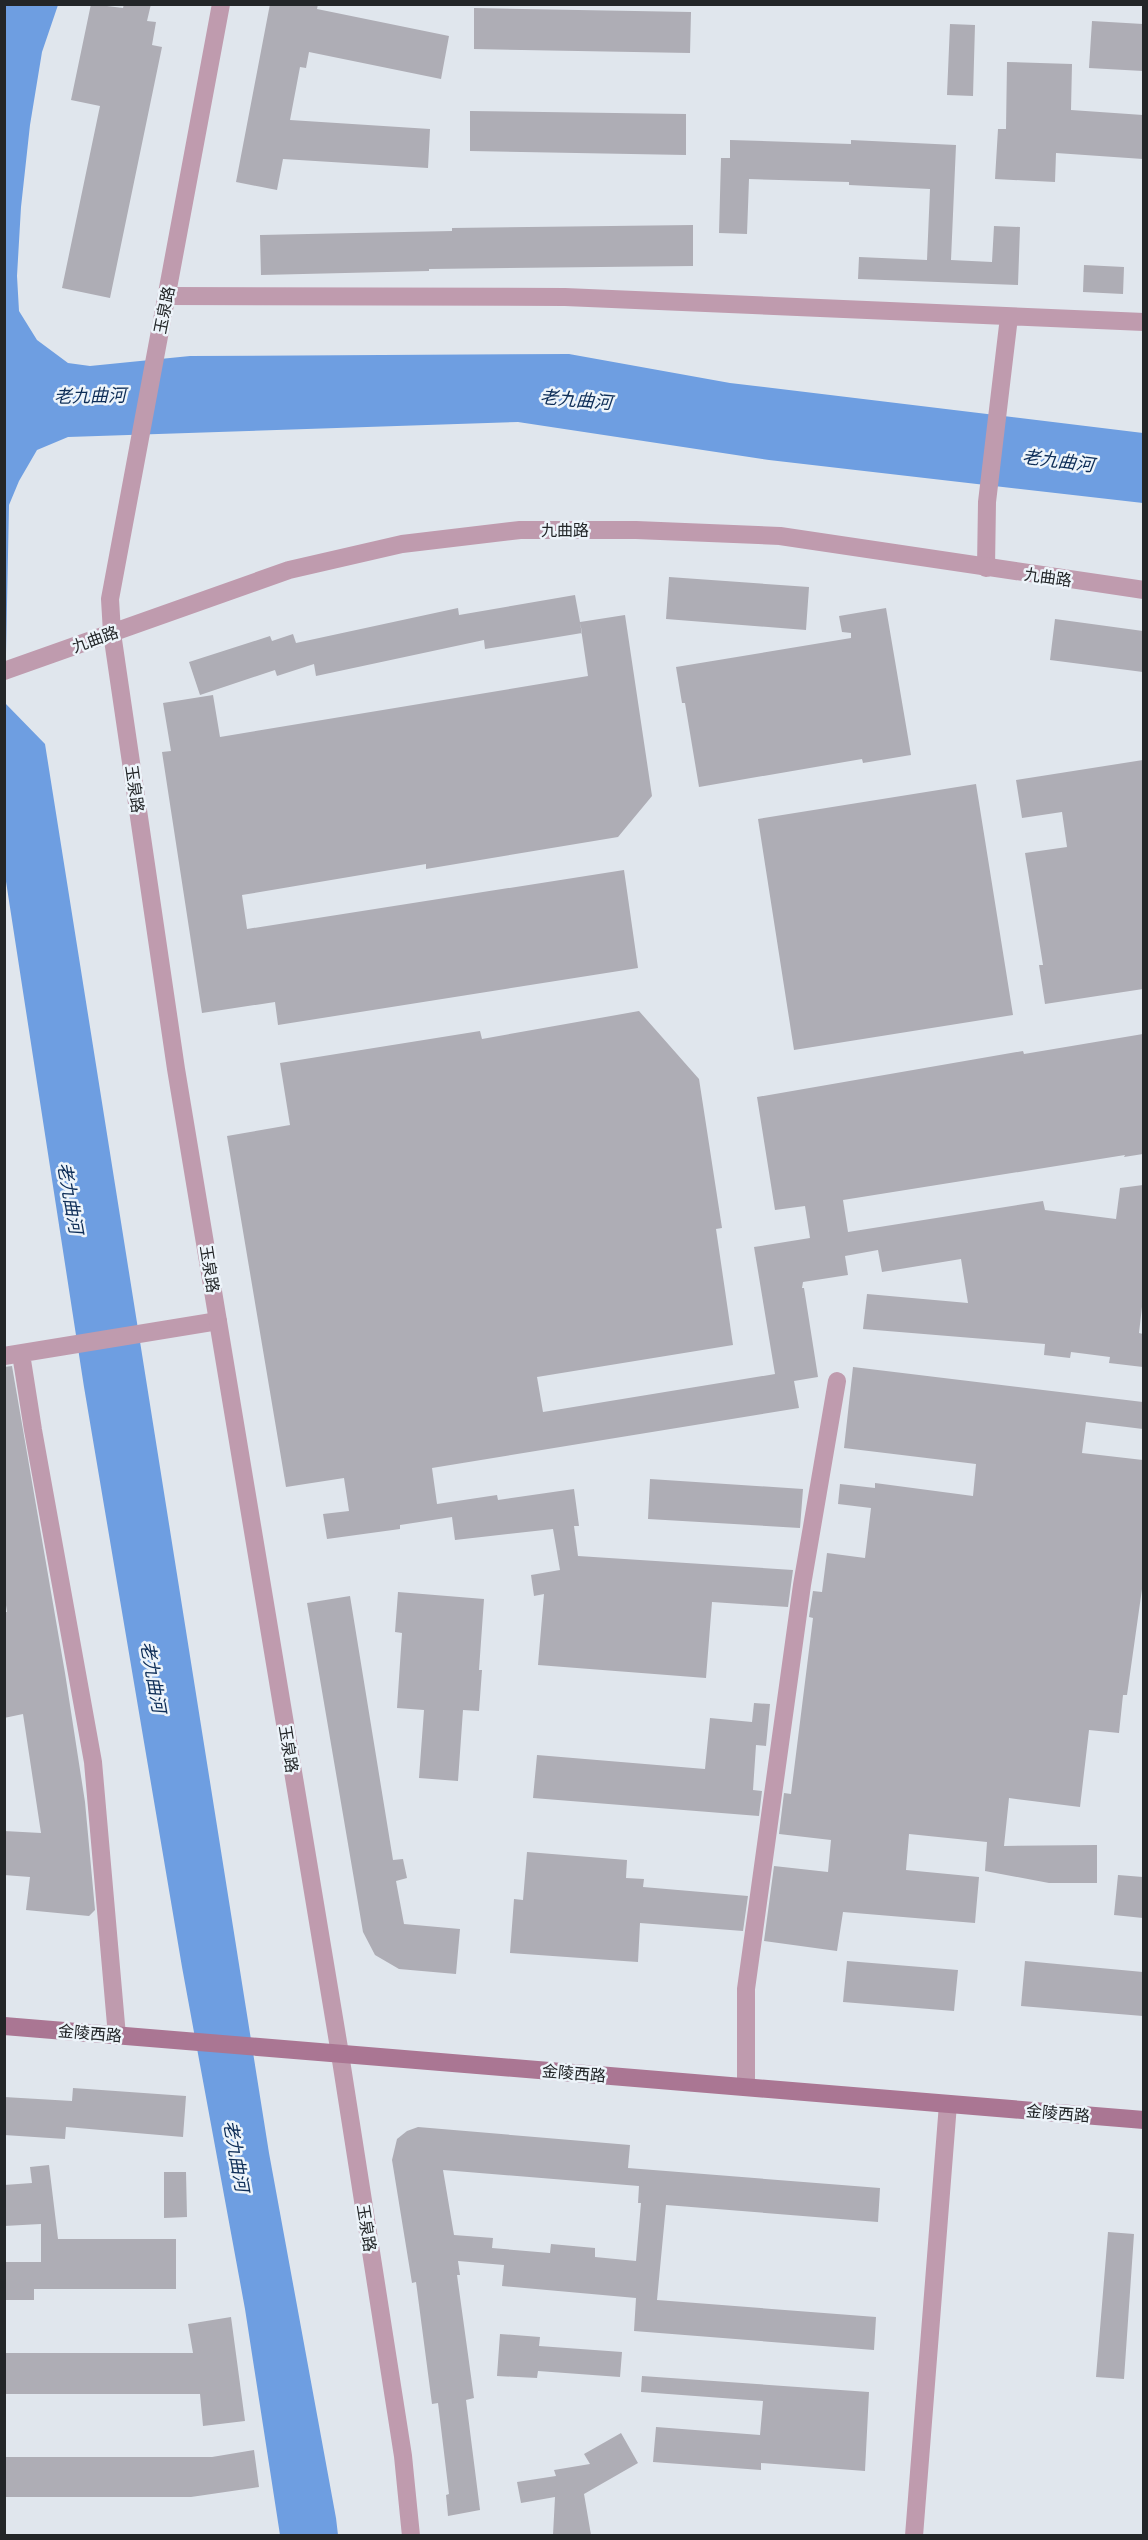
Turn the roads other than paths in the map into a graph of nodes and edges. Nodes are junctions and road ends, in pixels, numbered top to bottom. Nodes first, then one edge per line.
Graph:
1 (220, 4) edge
2 (167, 296) junction
3 (1009, 317) junction
4 (1143, 322) edge
5 (986, 568) junction
6 (1143, 590) edge
7 (112, 633) junction
8 (6, 671) edge
9 (218, 1322) junction
10 (13, 1355) edge
11 (837, 1381) dead end
12 (4, 2026) edge
13 (117, 2036) junction
14 (340, 2054) junction
15 (746, 2087) junction
16 (948, 2104) junction
17 (1143, 2121) edge
18 (411, 2535) edge
19 (914, 2535) edge

1 - 2 street, 玉泉路
2 - 3 street
2 - 7 street, 玉泉路
3 - 4 street
3 - 5 street
5 - 6 street, 九曲路
5 - 7 street, 九曲路
7 - 8 street, 九曲路
7 - 9 street, 玉泉路
9 - 10 street
9 - 14 street, 玉泉路
10 - 13 street
11 - 15 street
12 - 13 main road, 金陵西路
13 - 14 main road, 金陵西路
14 - 15 main road, 金陵西路
14 - 18 street, 玉泉路
15 - 16 main road, 金陵西路
16 - 17 main road, 金陵西路
16 - 19 street

